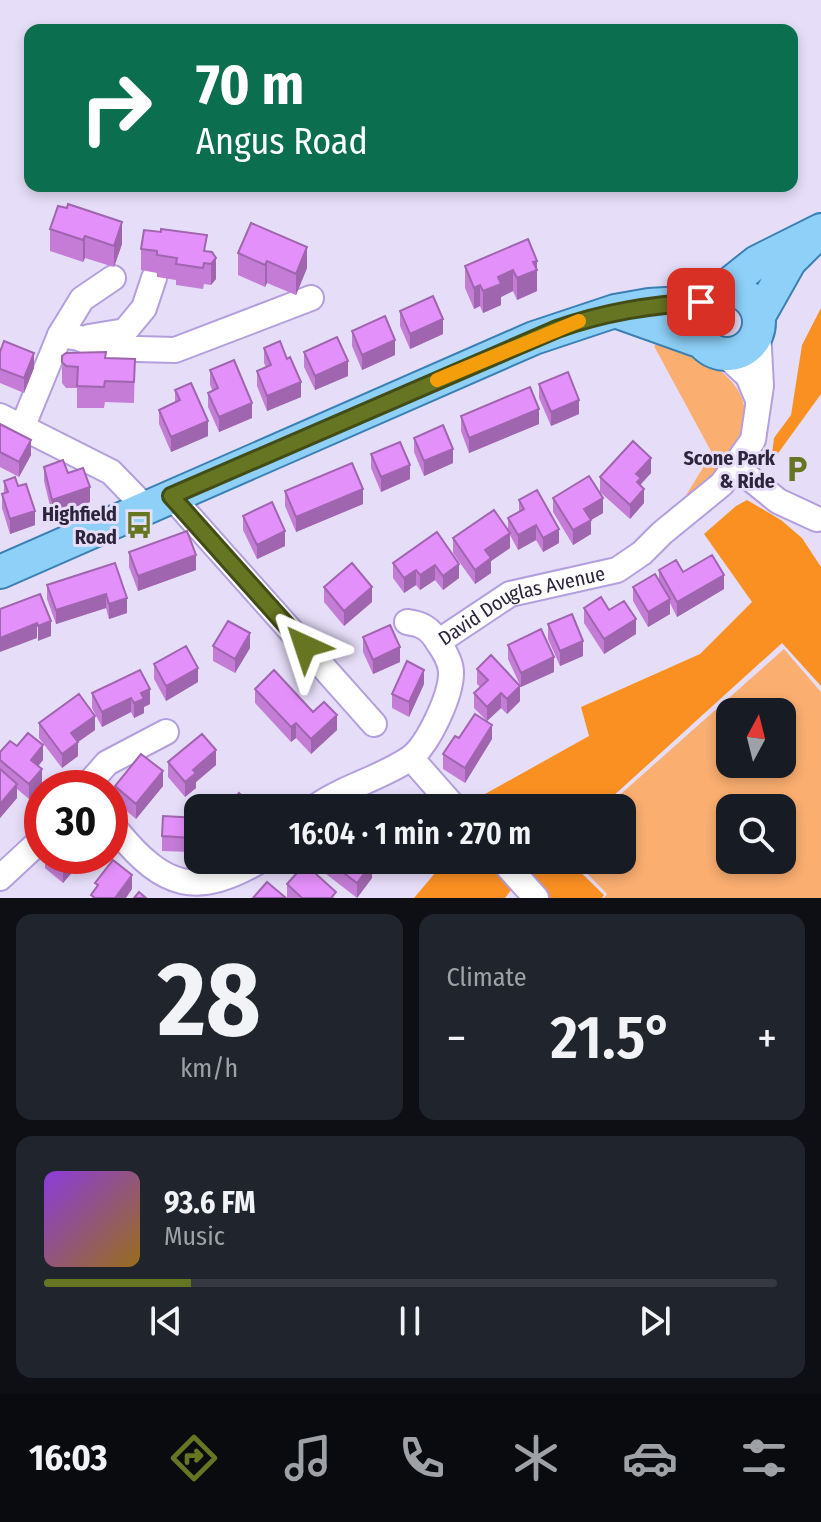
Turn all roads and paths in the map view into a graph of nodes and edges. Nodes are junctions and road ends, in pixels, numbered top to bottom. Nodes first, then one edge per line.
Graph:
1 (821, 230) edge
2 (113, 278) dead end
3 (154, 278) dead end
4 (712, 296) junction
5 (311, 298) dead end
6 (615, 311) junction
7 (758, 323) junction
8 (69, 337) junction
9 (713, 348) junction
10 (759, 402) junction
11 (0, 416) edge
12 (22, 428) junction
13 (736, 467) junction
14 (158, 502) junction
15 (817, 519) dead end
16 (0, 572) edge
17 (407, 622) dead end
18 (438, 642) junction
19 (374, 724) dead end
20 (166, 732) dead end
21 (411, 758) junction
22 (101, 770) edge
23 (335, 794) edge
24 (443, 794) edge
25 (128, 844) edge
26 (24, 856) edge
27 (248, 874) edge
28 (515, 874) edge
29 (0, 878) edge
30 (536, 898) edge

1 - 4 main road
1 - 7 main road
2 - 8 street
3 - 8 street
4 - 6 main road
4 - 7 main road
4 - 9 main road
5 - 8 street
6 - 9 main road
6 - 14 main road
7 - 9 main road
7 - 10 street, David Douglas Avenue
8 - 12 street
9 - 10 street
10 - 13 street, David Douglas Avenue
11 - 12 street
12 - 14 street
13 - 15 street
13 - 18 street, David Douglas Avenue
14 - 16 main road
14 - 19 street
17 - 18 street
18 - 21 street, David Douglas Avenue
20 - 22 street
21 - 23 street
21 - 24 street
25 - 27 street
26 - 29 street
28 - 30 street

